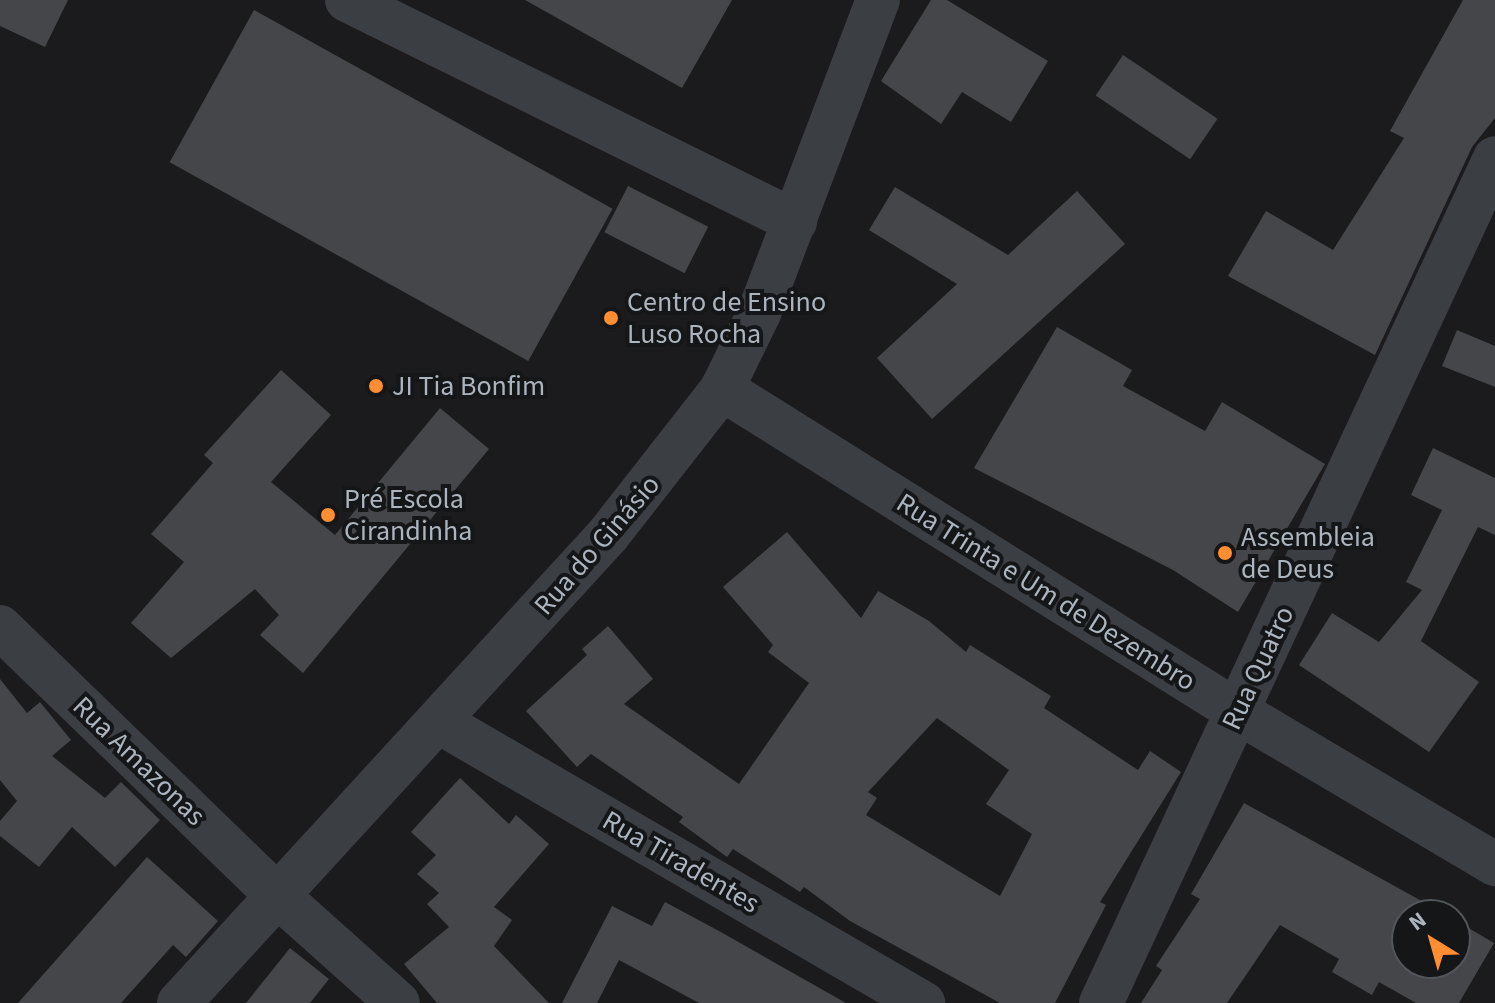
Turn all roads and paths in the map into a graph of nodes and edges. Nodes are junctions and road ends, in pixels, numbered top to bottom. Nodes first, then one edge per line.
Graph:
1 (347, 0) edge
2 (878, 0) edge
3 (1495, 158) edge
4 (795, 221) junction
5 (722, 389) junction
6 (0, 627) edge
7 (1238, 712) junction
8 (439, 722) junction
9 (1495, 864) edge
10 (277, 895) junction
11 (179, 1003) edge
12 (398, 1003) edge
13 (923, 1003) edge
14 (1101, 1003) edge

1 - 4 street
2 - 4 street, Rua do Ginásio
3 - 7 street, Rua Quatro
4 - 5 street, Rua do Ginásio
5 - 7 street, Rua Trinta e Um de Dezembro
5 - 8 street, Rua do Ginásio
6 - 10 street, Rua Amazonas
7 - 9 street, Rua Trinta e Um de Dezembro
7 - 14 street, Rua Quatro
8 - 10 street, Rua do Ginásio
8 - 13 street, Rua Tiradentes
10 - 11 street, Rua do Ginásio
10 - 12 street, Rua Amazonas

